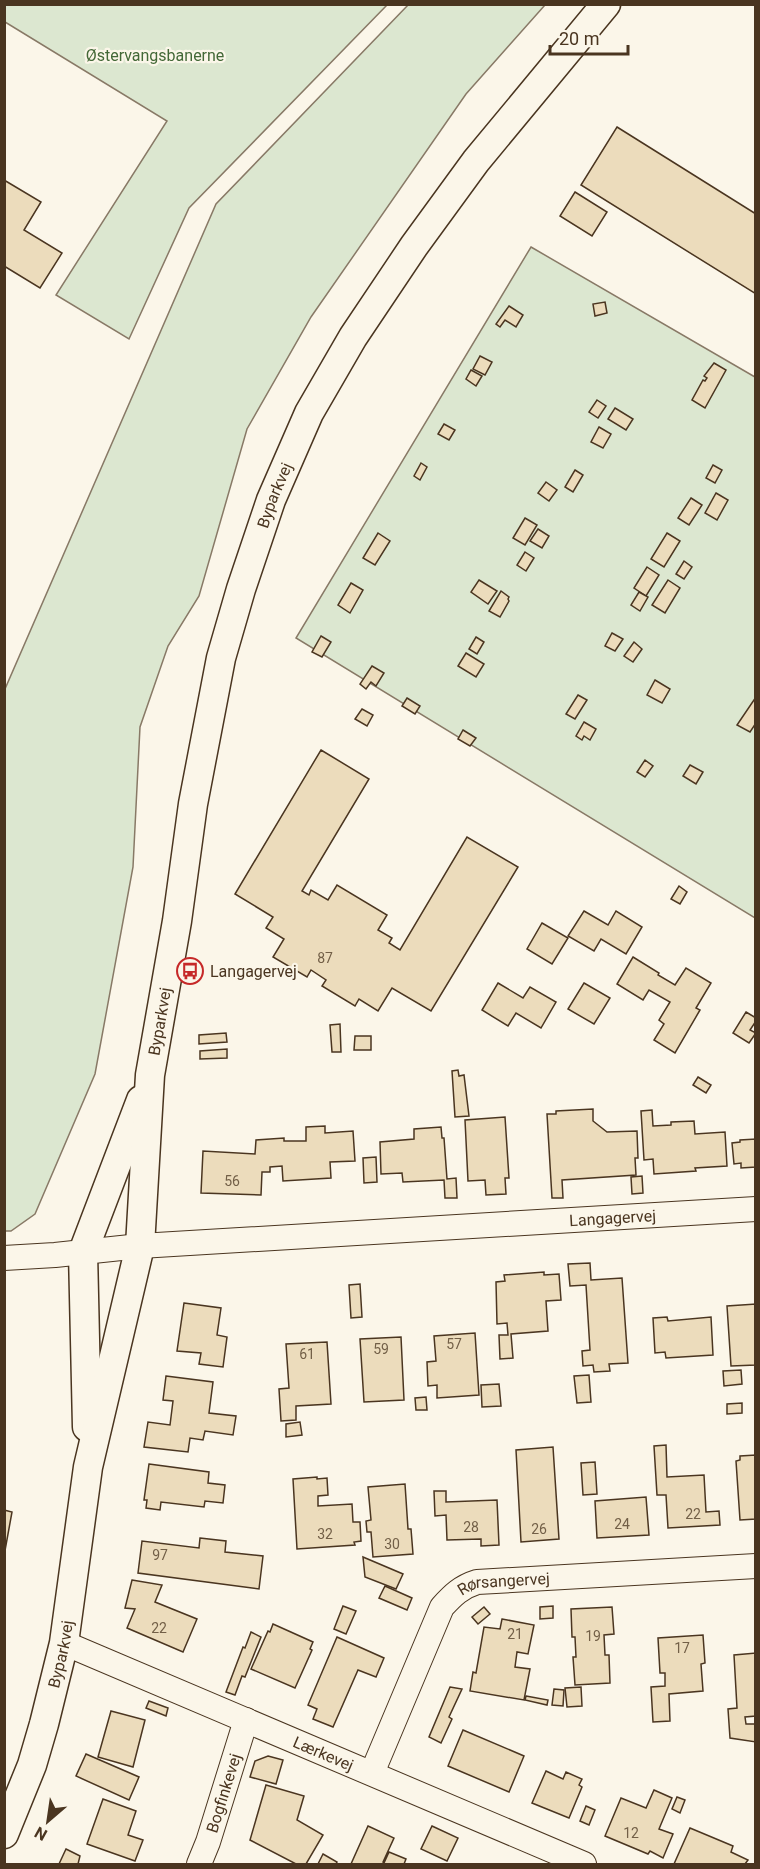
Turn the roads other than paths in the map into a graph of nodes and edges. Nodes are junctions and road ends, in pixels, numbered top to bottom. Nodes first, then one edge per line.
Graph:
1 (606, 4) edge
2 (150, 1075) junction
3 (756, 1209) edge
4 (140, 1246) junction
5 (83, 1252) junction
6 (4, 1258) edge
7 (88, 1467) junction
8 (756, 1566) edge
9 (63, 1643) junction
10 (246, 1720) junction
11 (372, 1773) junction
12 (4, 1834) edge
13 (199, 1864) edge
14 (584, 1864) edge

1 - 2 street, Byparkvej
2 - 4 street, Byparkvej
2 - 5 street, Byparkvej
3 - 4 street, Langagervej
4 - 5 street, Langagervej
4 - 7 street, Byparkvej
5 - 6 street, Langagervej
5 - 7 street, Byparkvej
7 - 9 street, Byparkvej
8 - 11 street, Rørsangervej
9 - 10 street, Lærkevej
9 - 12 street, Byparkvej
10 - 11 street, Lærkevej
10 - 13 street, Bogfinkevej
11 - 14 street, Lærkevej

